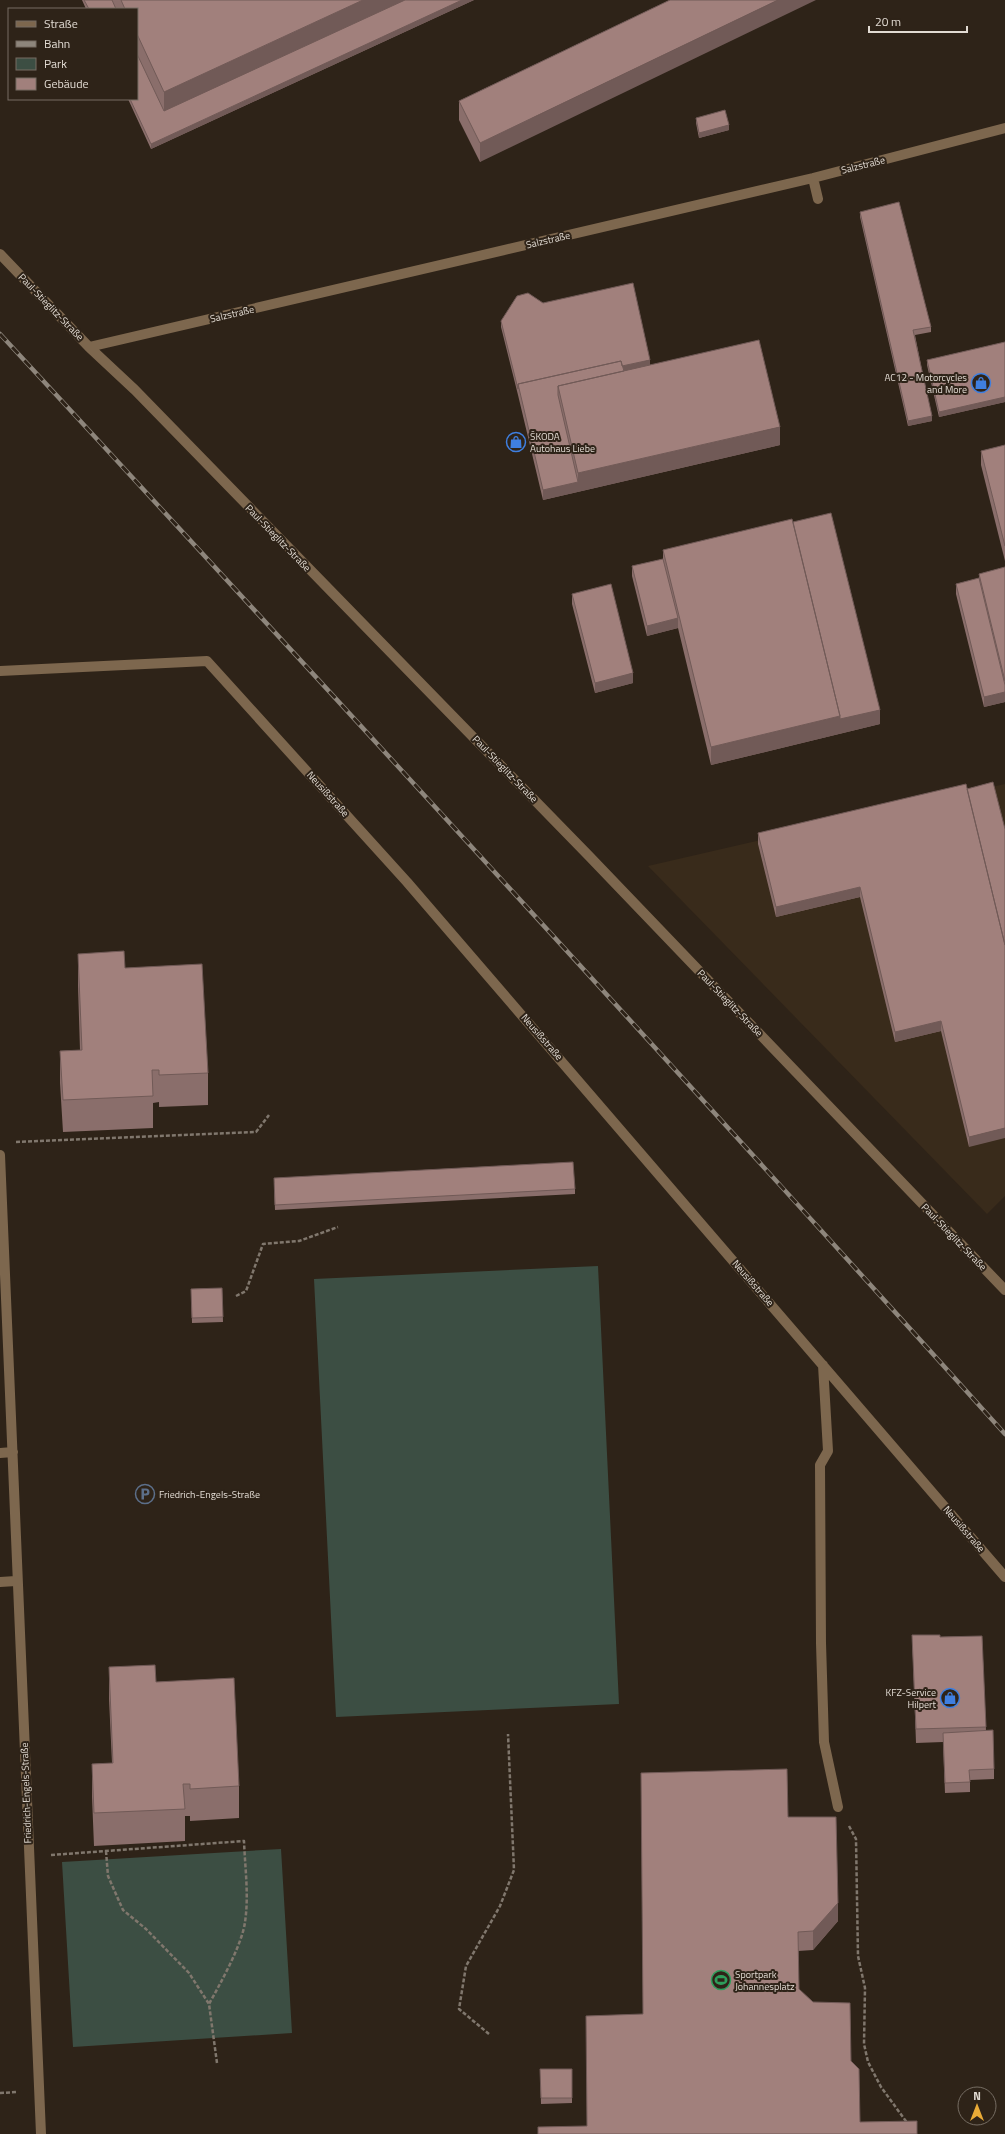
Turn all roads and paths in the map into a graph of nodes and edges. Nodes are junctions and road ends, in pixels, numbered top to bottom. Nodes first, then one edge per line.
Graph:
1 (1005, 128) edge
2 (813, 178) junction
3 (818, 199) dead end
4 (0, 254) edge
5 (89, 347) junction
6 (0, 671) edge
7 (269, 1115) dead end
8 (8, 1142) dead end
9 (0, 1155) edge
10 (338, 1227) dead end
11 (2, 1228) edge
12 (1005, 1290) edge
13 (236, 1296) dead end
14 (823, 1365) junction
15 (13, 1452) junction
16 (0, 1453) edge
17 (1005, 1577) edge
18 (16, 1581) junction
19 (0, 1582) edge
20 (508, 1734) dead end
21 (838, 1807) joint
22 (106, 1851) junction
23 (28, 1856) junction
24 (209, 2004) junction
25 (490, 2034) dead end
26 (217, 2063) dead end
27 (911, 2128) edge
28 (41, 2134) edge

1 - 2 street, Salzstraße
2 - 3 street
2 - 5 street, Salzstraße
4 - 5 street, Paul-Stieglitz-Straße
5 - 12 street, Paul-Stieglitz-Straße
6 - 14 street, Neusißstraße
7 - 8 path
9 - 11 street, Friedrich-Engels-Straße
10 - 13 path
11 - 15 street, Friedrich-Engels-Straße
14 - 17 street, Neusißstraße
14 - 21 street
15 - 16 street
15 - 18 street, Friedrich-Engels-Straße
18 - 19 street
18 - 23 street, Friedrich-Engels-Straße
20 - 25 path
21 - 27 path
22 - 23 path
22 - 24 path
22 - 24 path
23 - 28 street, Friedrich-Engels-Straße
24 - 26 path

